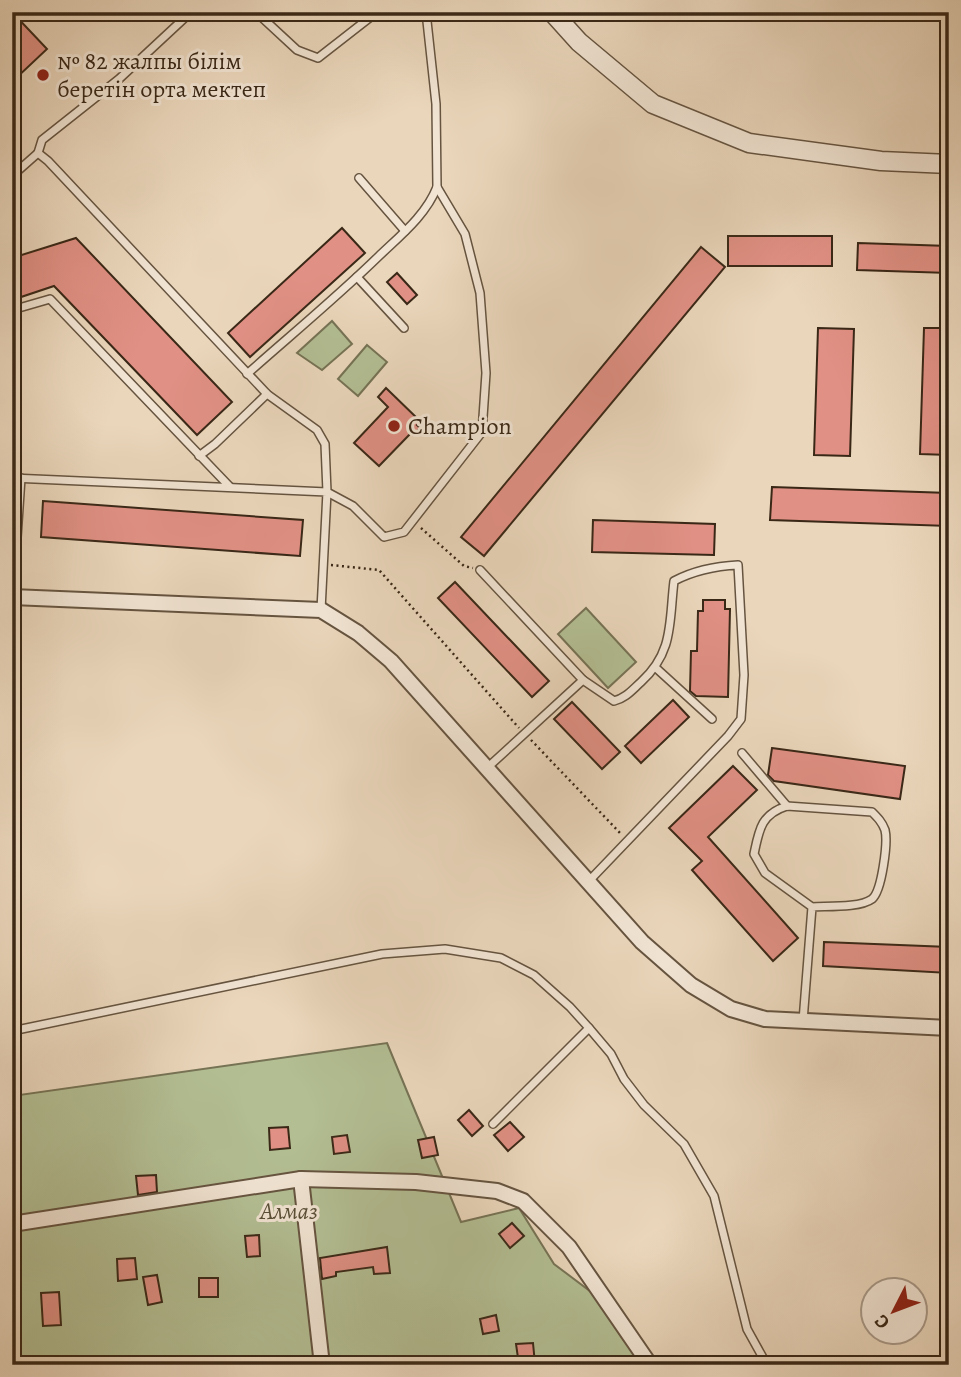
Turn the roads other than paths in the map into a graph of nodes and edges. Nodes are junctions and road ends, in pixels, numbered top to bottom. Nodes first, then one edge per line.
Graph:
1 (191, 12) edge
2 (256, 12) edge
3 (377, 12) edge
4 (426, 12) edge
5 (552, 12) edge
6 (38, 153) junction
7 (949, 164) edge
8 (12, 176) edge
9 (359, 178) dead end
10 (438, 187) junction
11 (405, 231) junction
12 (357, 277) junction
13 (12, 310) edge
14 (404, 328) dead end
15 (247, 374) junction
16 (267, 394) junction
17 (198, 456) junction
18 (12, 478) edge
19 (21, 478) junction
20 (230, 487) junction
21 (327, 492) junction
22 (480, 570) road end
23 (13, 597) edge
24 (321, 610) junction
25 (656, 668) junction
26 (583, 680) junction
27 (712, 719) dead end
28 (742, 753) dead end
29 (486, 768) junction
30 (788, 806) junction
31 (588, 882) junction
32 (812, 907) junction
33 (803, 1021) junction
34 (589, 1028) junction
35 (949, 1028) edge
36 (12, 1031) edge
37 (493, 1124) dead end
38 (301, 1179) junction
39 (12, 1224) edge
40 (322, 1365) edge
41 (650, 1365) edge
42 (767, 1365) edge

1 - 6 lane
2 - 3 lane
4 - 10 lane
5 - 7 street
6 - 8 lane
6 - 15 lane
9 - 11 lane
10 - 11 lane
10 - 21 lane
11 - 12 lane
12 - 14 lane
12 - 15 lane
13 - 17 lane
15 - 16 lane
16 - 17 lane
16 - 21 lane
17 - 20 lane
18 - 19 lane
19 - 20 lane
19 - 23 lane
20 - 21 lane
21 - 24 lane
22 - 26 lane
23 - 24 street
24 - 29 street
25 - 26 lane
25 - 27 lane
25 - 31 lane
26 - 29 lane
28 - 30 lane
29 - 31 street
30 - 32 lane
30 - 32 lane
31 - 33 street
32 - 33 lane
33 - 35 street
34 - 36 lane
34 - 37 lane
34 - 42 lane
38 - 39 street
38 - 40 street
38 - 41 street

